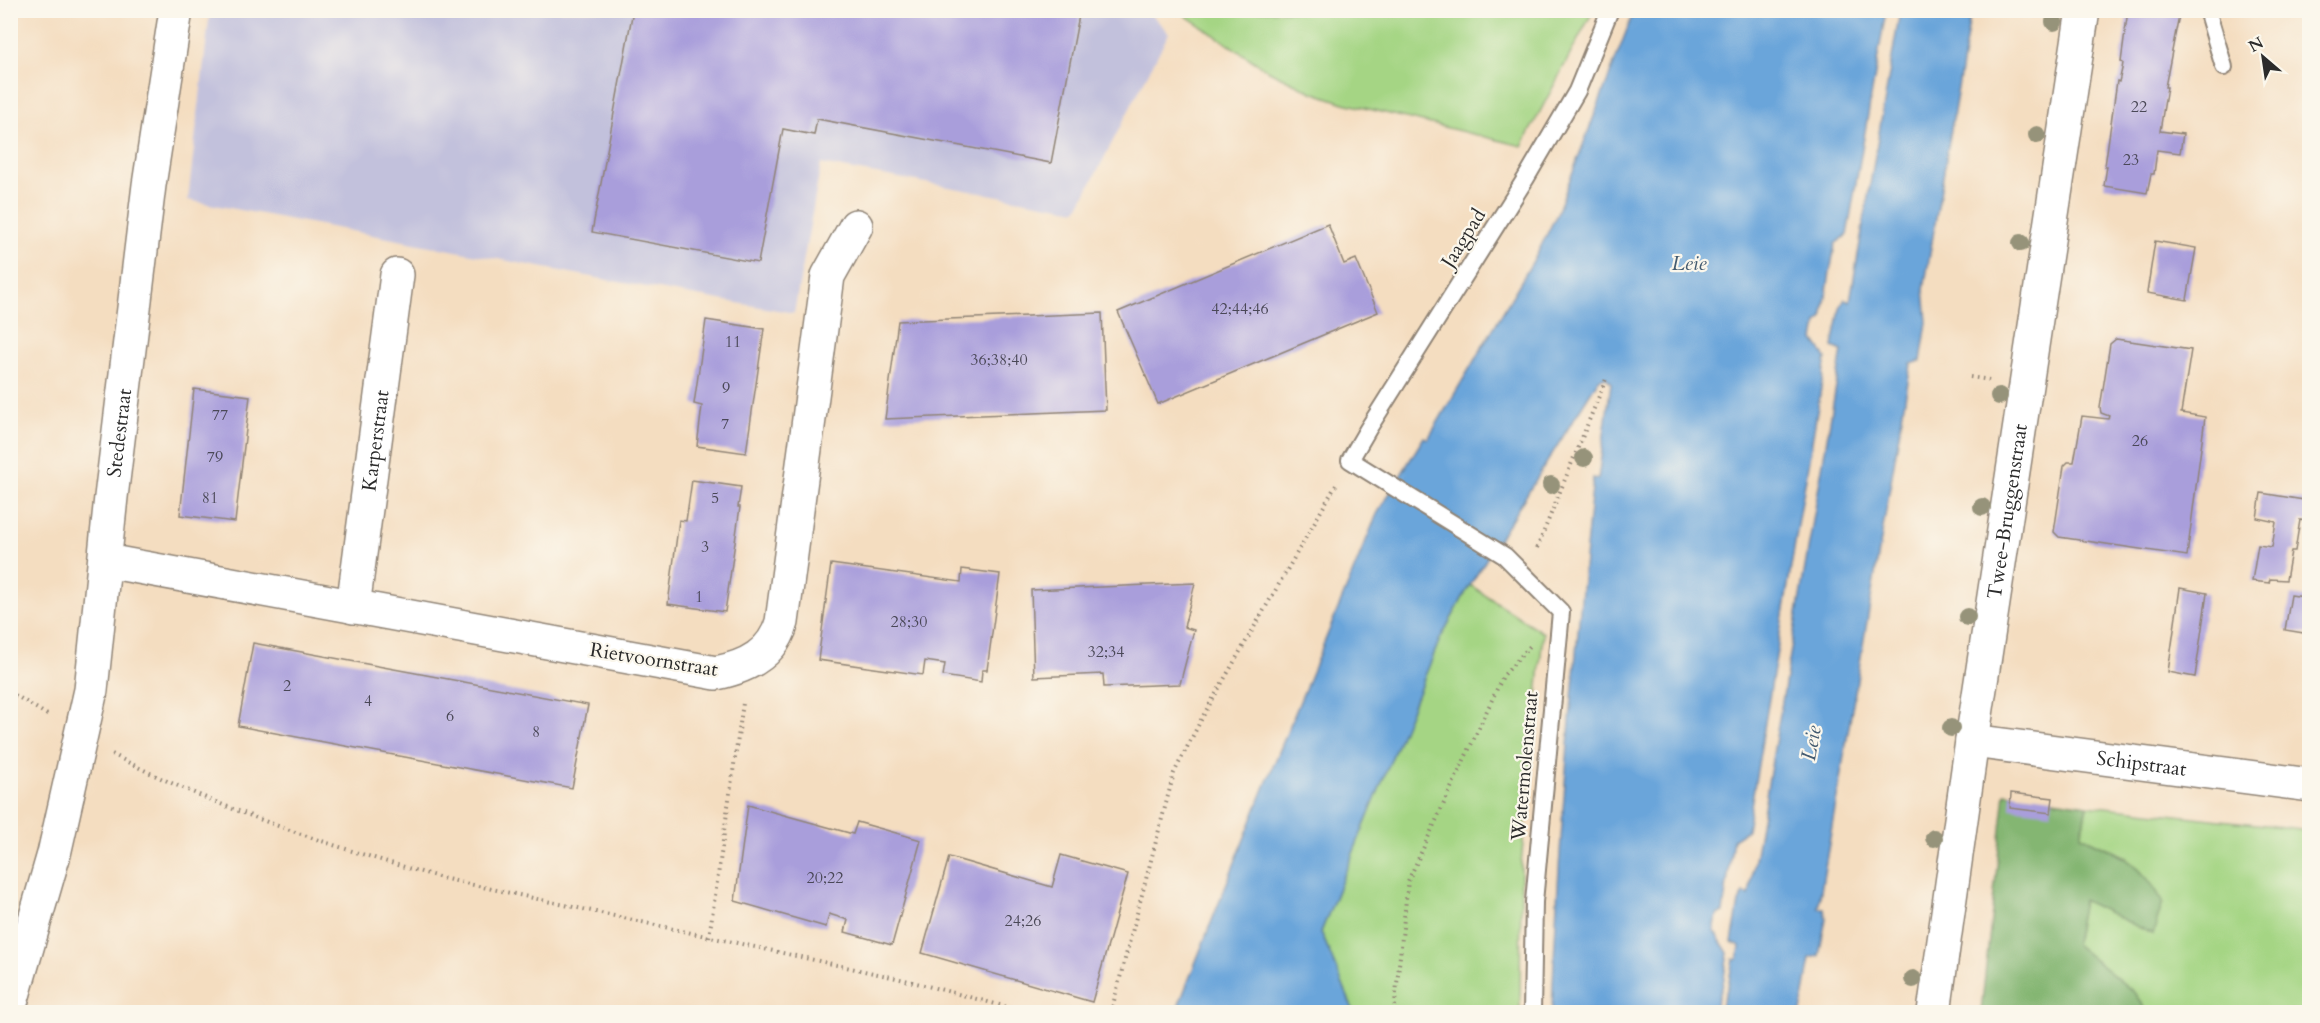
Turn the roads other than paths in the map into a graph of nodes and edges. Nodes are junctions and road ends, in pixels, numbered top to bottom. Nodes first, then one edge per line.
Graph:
1 (176, 10) edge
2 (1610, 10) edge
3 (2083, 10) edge
4 (2207, 10) edge
5 (2224, 67) dead end
6 (856, 226) dead end
7 (397, 275) dead end
8 (106, 561) junction
9 (353, 607) junction
10 (1561, 612) joint
11 (1972, 741) junction
12 (2310, 785) edge
13 (10, 1006) edge
14 (1532, 1012) edge
15 (1934, 1012) edge

1 - 8 street, Stedestraat
2 - 10 lane, Jaagpad
3 - 11 street, Twee-Bruggenstraat
4 - 5 lane
6 - 9 street, Rietvoornstraat
7 - 9 street, Karperstraat
8 - 9 street, Rietvoornstraat
8 - 13 street, Stedestraat
10 - 14 lane, Watermolenstraat
11 - 12 street, Schipstraat
11 - 15 street, Twee-Bruggenstraat

